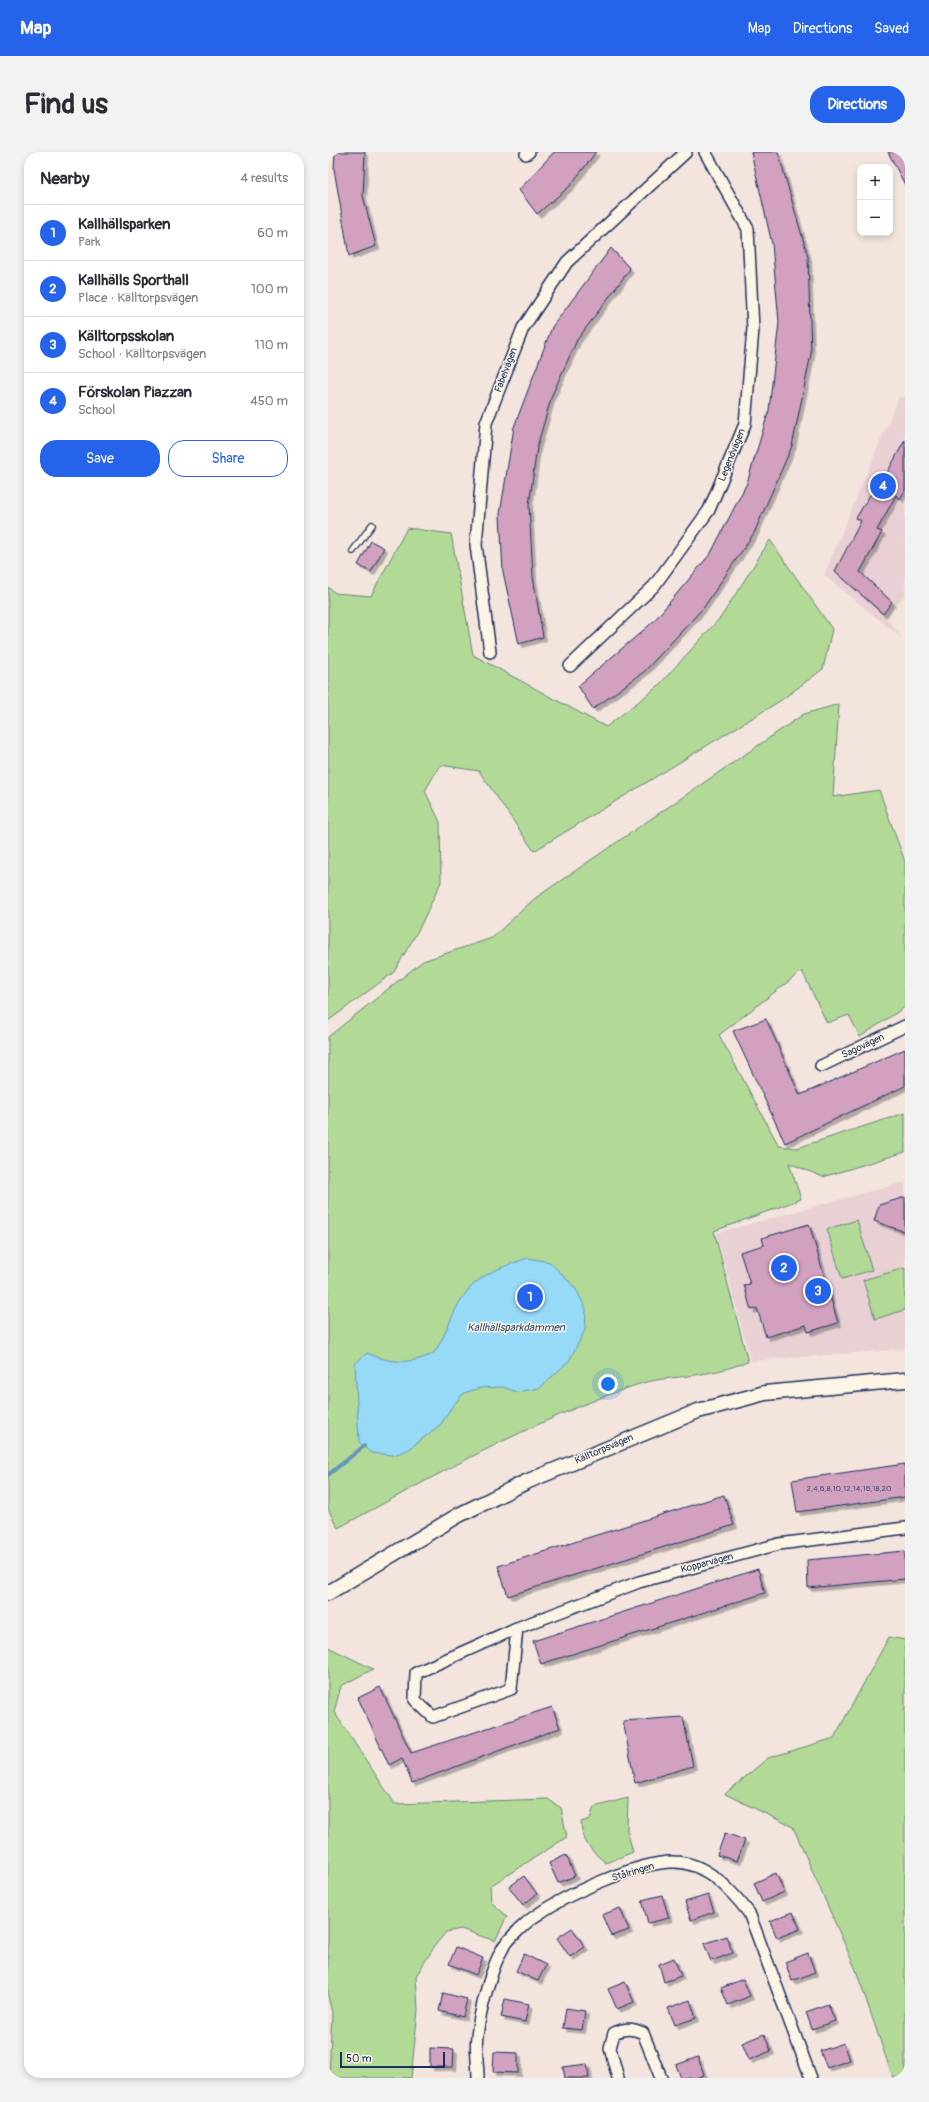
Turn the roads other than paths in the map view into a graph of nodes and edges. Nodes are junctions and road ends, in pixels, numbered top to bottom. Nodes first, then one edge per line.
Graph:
1 (686, 152) edge
2 (705, 152) edge
3 (372, 525) dead end
4 (353, 551) dead end
5 (490, 652) dead end
6 (570, 666) dead end
7 (905, 1026) edge
8 (821, 1066) dead end
9 (905, 1380) edge
10 (905, 1528) edge
11 (328, 1593) edge
12 (517, 1628) junction
13 (478, 2078) edge
14 (618, 2078) edge
15 (661, 2078) edge
16 (811, 2078) edge

1 - 5 street, Fabelvägen
2 - 6 street, Legendvägen
3 - 4 lane
7 - 8 street, Sagovägen
9 - 11 street, Källtorpsvägen
10 - 12 street, Kopparvägen
12 - 12 street, Kopparvägen
13 - 16 street, Stålringen
14 - 15 street

